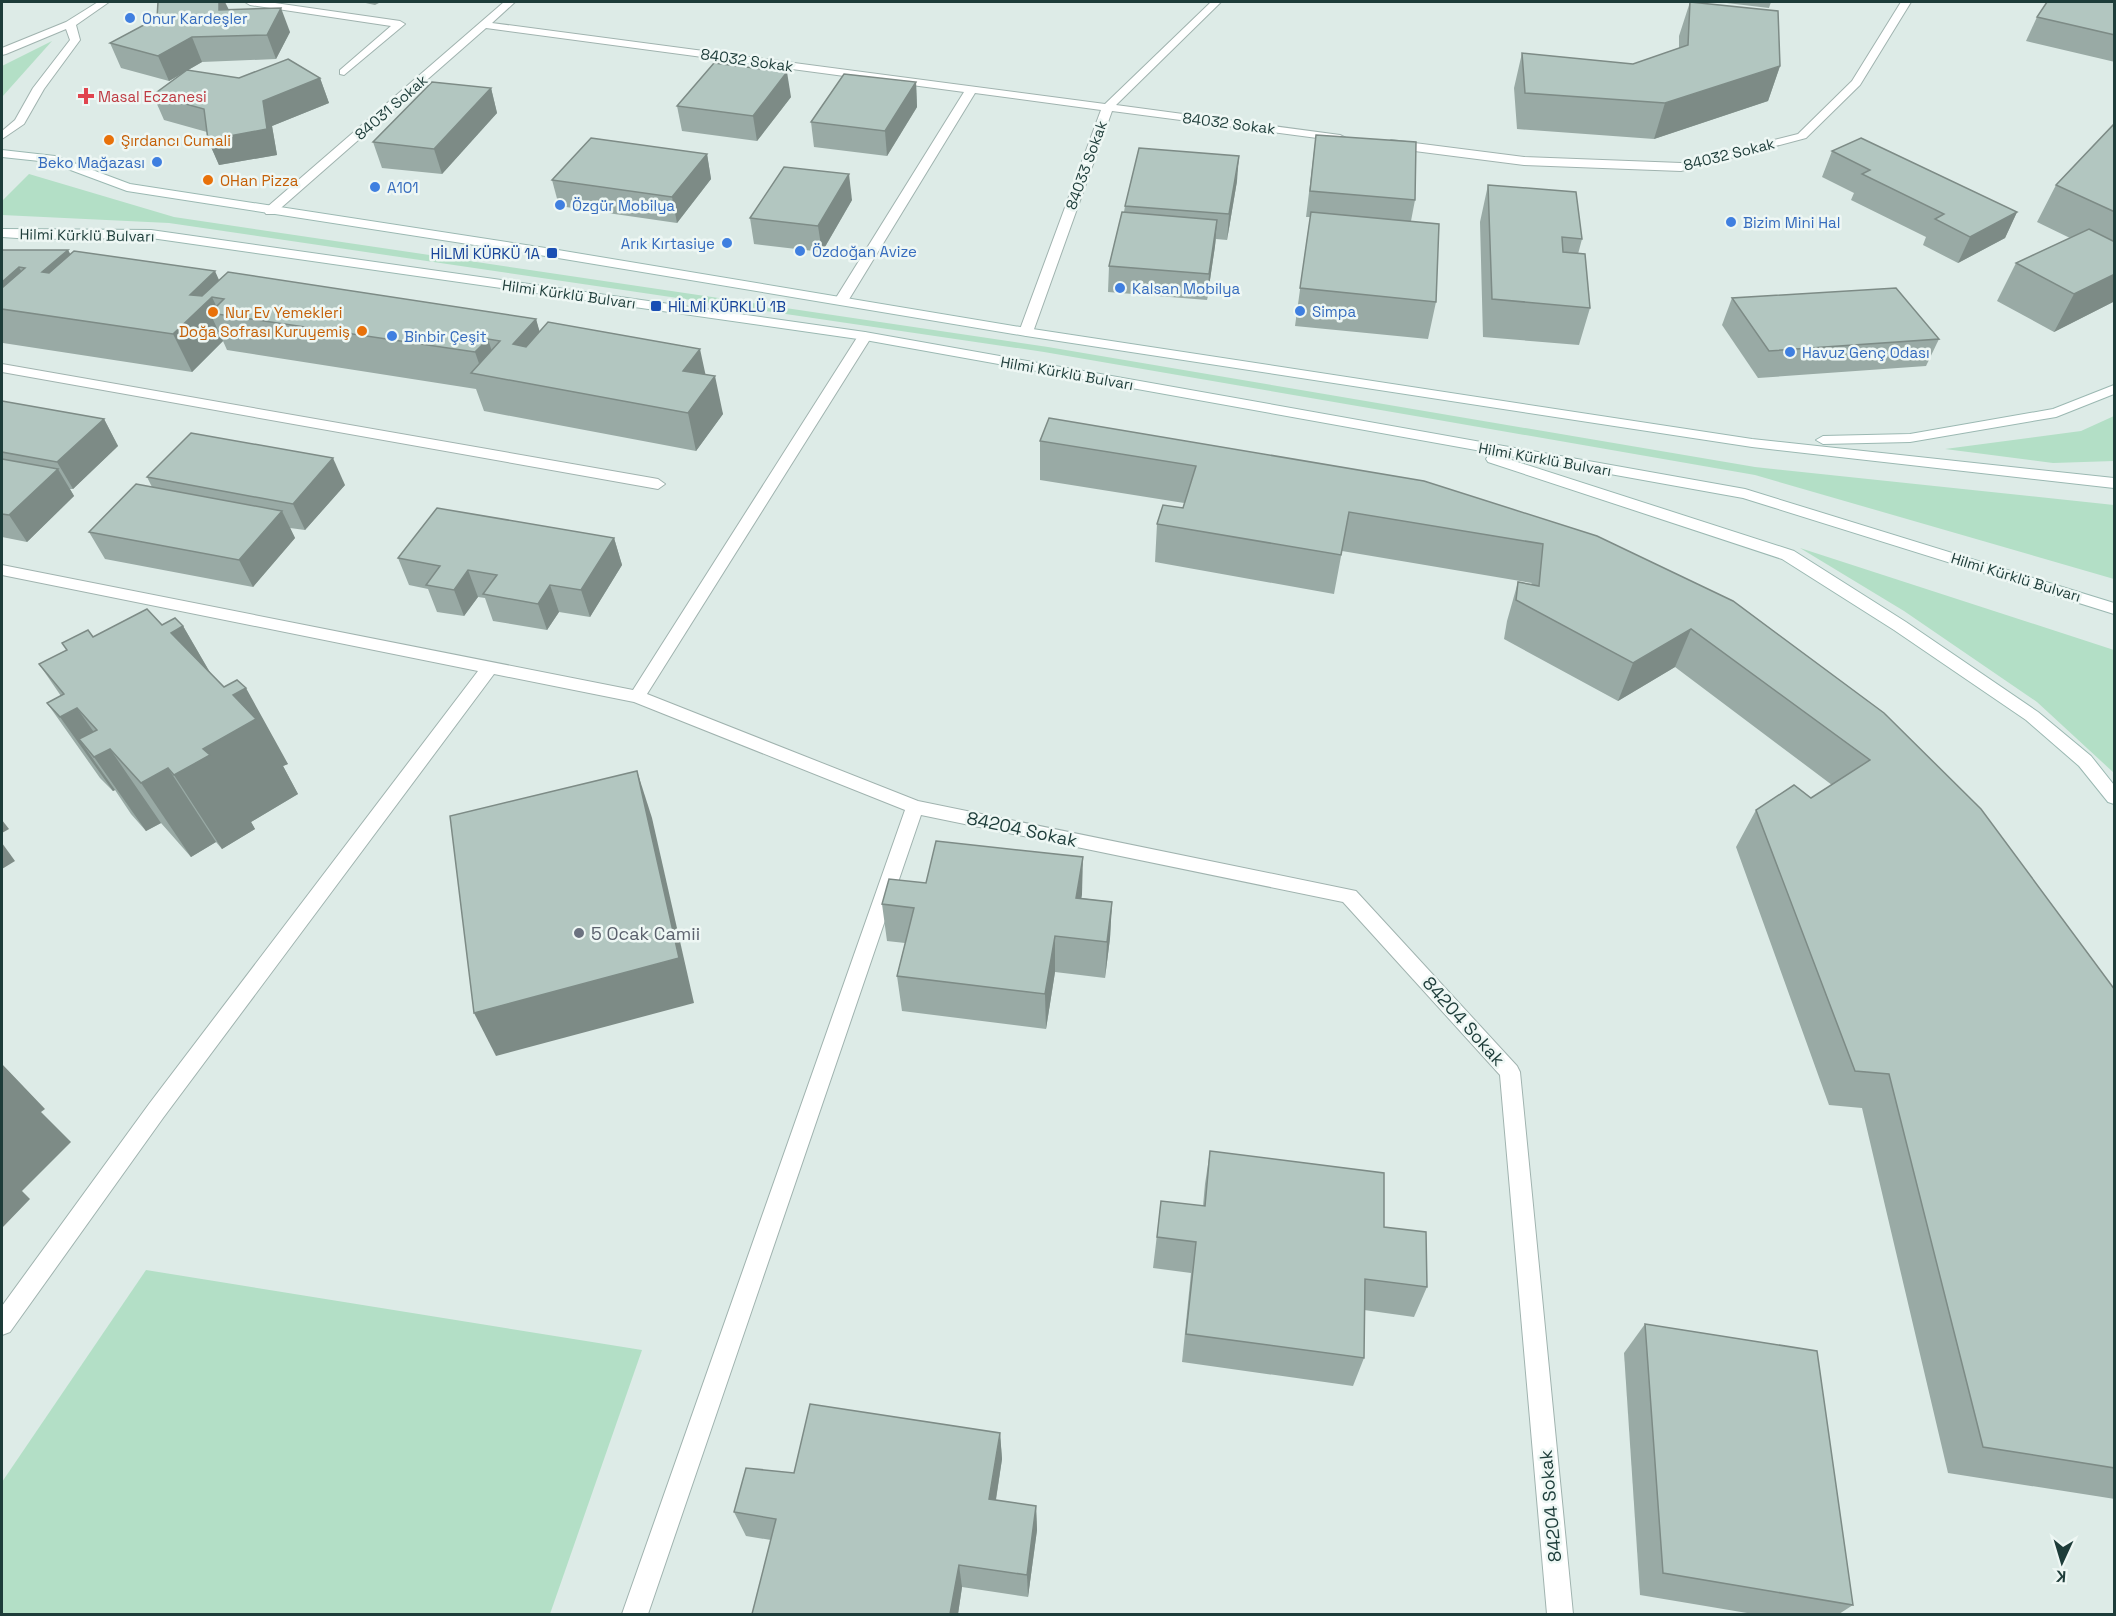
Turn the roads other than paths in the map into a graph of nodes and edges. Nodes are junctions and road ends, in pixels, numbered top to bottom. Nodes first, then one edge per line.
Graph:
1 (104, 2) edge
2 (250, 2) edge
3 (510, 2) edge
4 (1216, 2) edge
5 (1906, 2) edge
6 (70, 24) junction
7 (485, 25) junction
8 (2, 52) edge
9 (344, 72) dead end
10 (970, 90) junction
11 (1107, 108) junction
12 (2, 136) edge
13 (1350, 139) edge
14 (1373, 142) edge
15 (2, 154) edge
16 (270, 211) junction
17 (2, 233) edge
18 (841, 301) junction
19 (1026, 332) junction
20 (865, 336) junction
21 (2, 368) edge
22 (2115, 389) edge
23 (1431, 439) junction
24 (1752, 442) junction
25 (2115, 483) edge
26 (658, 484) dead end
27 (2, 570) edge
28 (2115, 609) edge
29 (490, 667) junction
30 (637, 697) junction
31 (2115, 797) edge
32 (915, 807) junction
33 (2, 1324) edge
34 (635, 1614) edge
35 (1560, 1614) edge

1 - 6 street
2 - 9 street
3 - 7 street, 84031 Sokak
4 - 11 street, 84033 Sokak
5 - 14 street, 84032 Sokak
6 - 8 street
6 - 12 street
7 - 10 street, 84032 Sokak
7 - 16 street, 84031 Sokak
10 - 11 street, 84032 Sokak
10 - 18 street
11 - 13 street, 84032 Sokak
11 - 19 street, 84033 Sokak
15 - 16 street, Hilmi Kürklü Bulvarı
16 - 18 street, Hilmi Kürklü Bulvarı
17 - 20 street, Hilmi Kürklü Bulvarı
18 - 19 street, Hilmi Kürklü Bulvarı
19 - 24 street, Hilmi Kürklü Bulvarı
20 - 23 street, Hilmi Kürklü Bulvarı
20 - 30 street
21 - 26 street
22 - 24 street
23 - 28 street, Hilmi Kürklü Bulvarı
23 - 31 street
24 - 25 street, Hilmi Kürklü Bulvarı
27 - 29 street, 84204 Sokak
29 - 30 street, 84204 Sokak
29 - 33 street
30 - 32 street, 84204 Sokak
32 - 34 street
32 - 35 street, 84204 Sokak

